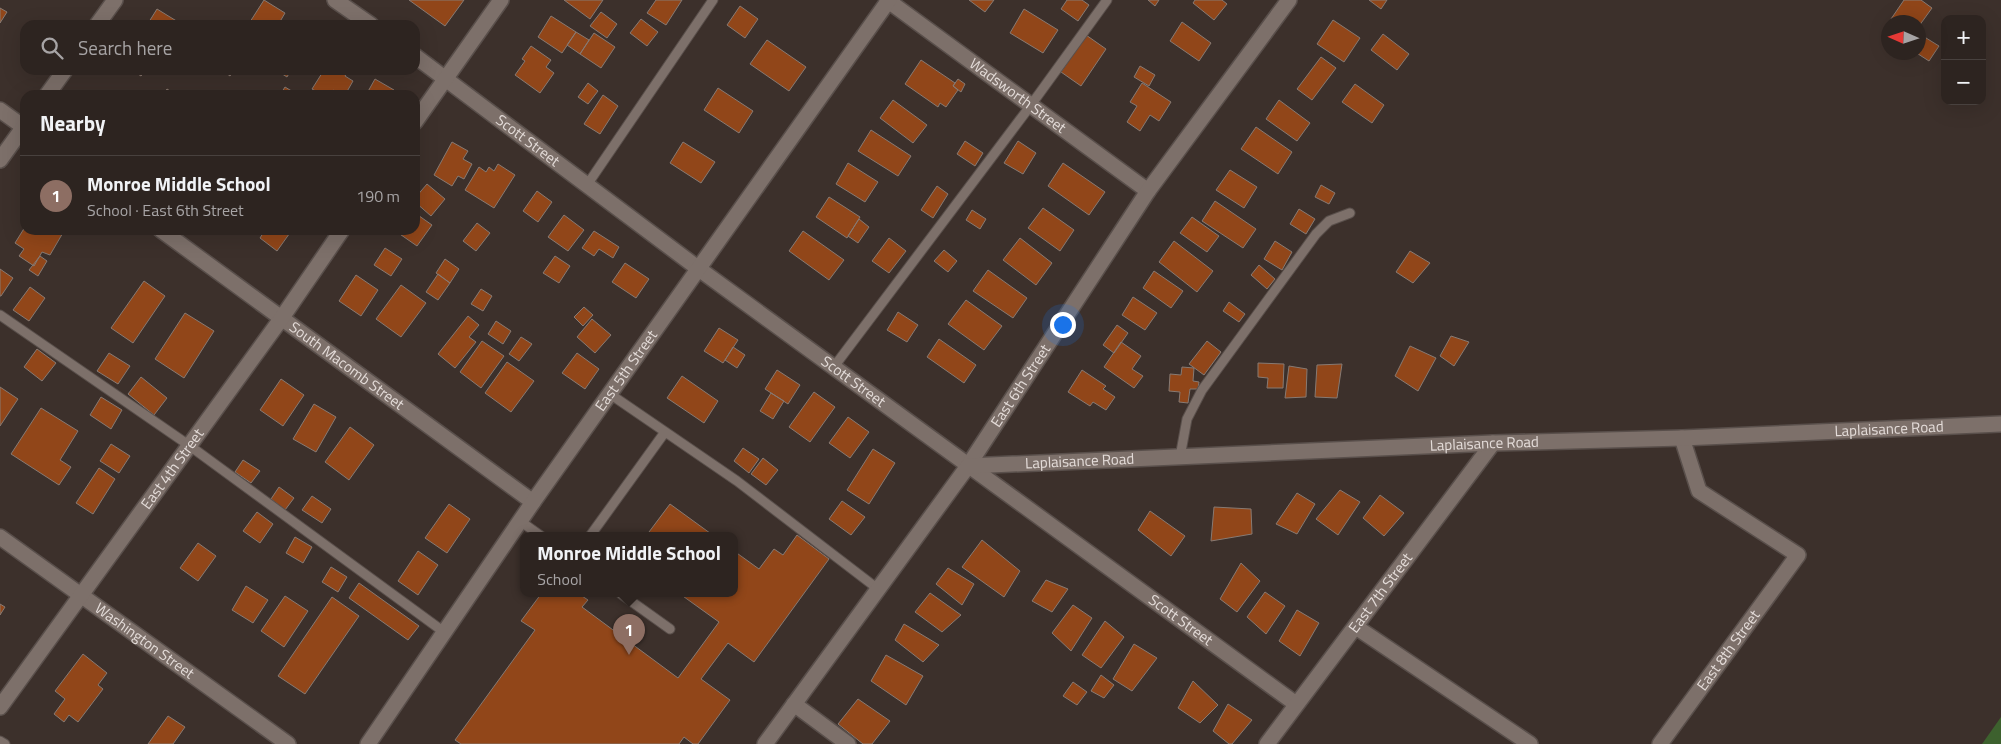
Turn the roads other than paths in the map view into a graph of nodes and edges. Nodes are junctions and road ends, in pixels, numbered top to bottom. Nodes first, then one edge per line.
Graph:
1 (115, 0) edge
2 (335, 0) edge
3 (501, 0) edge
4 (713, 0) edge
5 (888, 0) edge
6 (1107, 0) edge
7 (1289, 0) edge
8 (101, 20) edge
9 (364, 20) edge
10 (420, 60) edge
11 (61, 75) edge
12 (445, 78) junction
13 (51, 90) edge
14 (1031, 105) junction
15 (0, 110) edge
16 (420, 115) edge
17 (20, 124) edge
18 (20, 132) edge
19 (0, 160) edge
20 (587, 185) junction
21 (1148, 191) junction
22 (1350, 213) dead end
23 (168, 235) edge
24 (339, 235) edge
25 (699, 270) junction
26 (0, 315) edge
27 (281, 319) junction
28 (833, 368) junction
29 (610, 394) junction
30 (2001, 424) edge
31 (665, 432) junction
32 (1682, 438) junction
33 (1493, 443) junction
34 (190, 446) junction
35 (1180, 457) junction
36 (968, 466) junction
37 (533, 502) junction
38 (520, 521) junction
39 (535, 532) edge
40 (593, 532) edge
41 (0, 537) edge
42 (878, 589) junction
43 (81, 597) junction
44 (625, 597) edge
45 (1356, 627) junction
46 (670, 629) dead end
47 (444, 632) junction
48 (794, 704) junction
49 (1296, 704) junction
50 (0, 707) edge
51 (0, 740) edge
52 (5, 744) edge
53 (288, 744) edge
54 (368, 744) edge
55 (765, 744) edge
56 (848, 744) edge
57 (1268, 744) edge
58 (1530, 744) edge
59 (1660, 744) edge

1 - 8 street
2 - 9 street
3 - 12 street
4 - 20 lane
5 - 14 street, Wadsworth Street
5 - 25 street, East 5th Street
6 - 14 lane
7 - 21 street, East 6th Street
10 - 12 street, Scott Street
11 - 13 street
12 - 16 street
12 - 20 street, Scott Street
14 - 21 street, Wadsworth Street
14 - 28 lane
15 - 17 street
18 - 19 street
20 - 25 street, Scott Street
21 - 36 street, East 6th Street
22 - 35 lane
23 - 27 street, South Macomb Street
24 - 27 street, East 4th Street
25 - 28 street, Scott Street
25 - 29 street, East 5th Street
26 - 34 lane
27 - 34 street, East 4th Street
27 - 37 street, South Macomb Street
28 - 36 street, Scott Street
29 - 31 lane
29 - 37 street, East 5th Street
30 - 32 street, Laplaisance Road
31 - 40 lane
31 - 42 lane
32 - 33 street, Laplaisance Road
32 - 59 street, East 8th Street
33 - 35 street, Laplaisance Road
33 - 45 street, East 7th Street
34 - 43 street, East 4th Street
34 - 47 lane
35 - 36 street, Laplaisance Road
36 - 42 street, East 6th Street
36 - 49 street, Scott Street
37 - 38 street, East 5th Street
38 - 39 lane
38 - 47 street, East 5th Street
41 - 43 street, Washington Street
42 - 48 street, East 6th Street
43 - 50 street, East 4th Street
43 - 53 street, Washington Street
44 - 46 lane
45 - 49 street, East 7th Street
45 - 58 street
47 - 54 street, East 5th Street
48 - 55 street, East 6th Street
48 - 56 street
49 - 57 street, East 7th Street
51 - 52 lane

